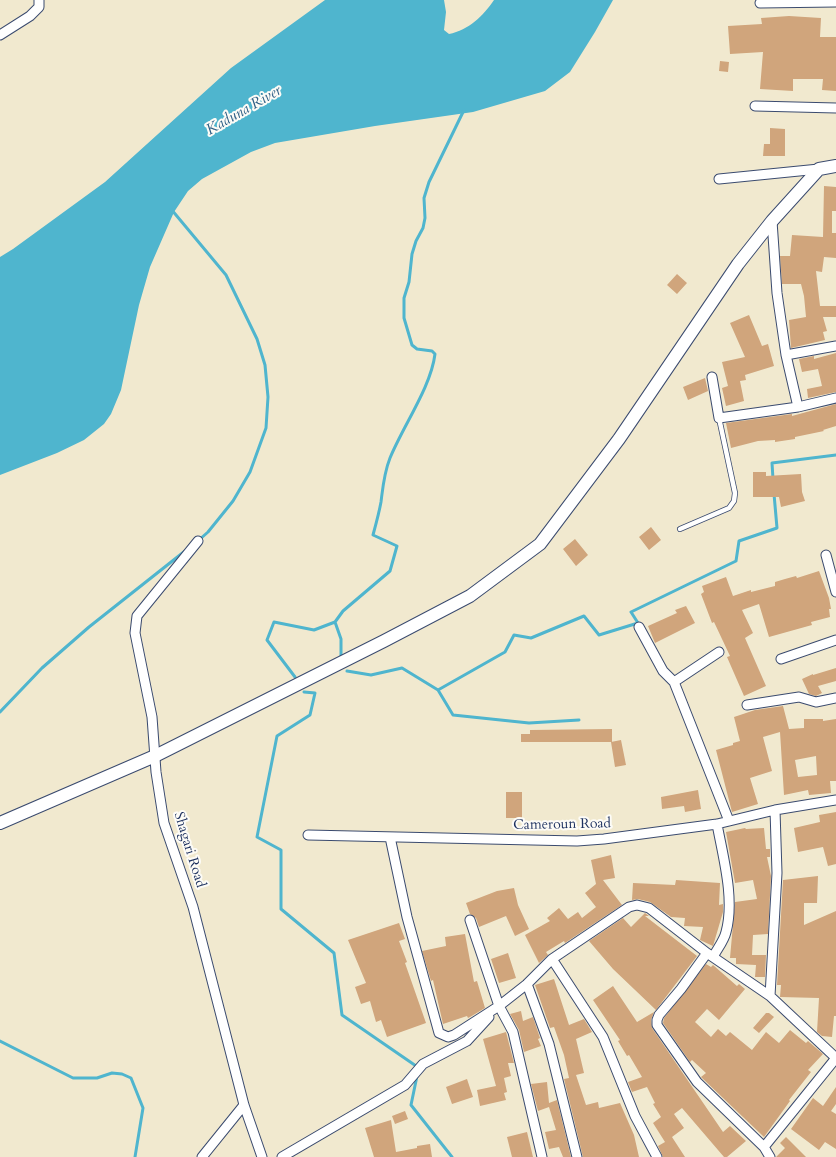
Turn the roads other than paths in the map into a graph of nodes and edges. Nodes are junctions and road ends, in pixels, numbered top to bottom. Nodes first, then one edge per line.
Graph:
1 (39, 0) edge
2 (826, 1) edge
3 (836, 2) edge
4 (760, 3) dead end
5 (0, 35) edge
6 (755, 106) dead end
7 (836, 108) edge
8 (836, 166) edge
9 (819, 169) junction
10 (719, 179) dead end
11 (772, 220) junction
12 (836, 346) edge
13 (786, 355) junction
14 (712, 377) dead end
15 (836, 398) edge
16 (798, 407) junction
17 (719, 418) junction
18 (680, 529) dead end
19 (198, 541) dead end
20 (826, 555) dead end
21 (836, 592) edge
22 (639, 627) dead end
23 (836, 640) edge
24 (719, 652) dead end
25 (781, 659) dead end
26 (674, 682) junction
27 (836, 698) edge
28 (747, 705) dead end
29 (155, 756) junction
30 (836, 800) edge
31 (775, 810) junction
32 (729, 821) junction
33 (0, 823) edge
34 (717, 824) junction
35 (308, 835) dead end
36 (390, 837) junction
37 (470, 920) dead end
38 (710, 955) junction
39 (552, 959) junction
40 (527, 984) junction
41 (770, 996) junction
42 (499, 1006) junction
43 (836, 1058) edge
44 (244, 1105) junction
45 (764, 1148) junction
46 (202, 1157) edge
47 (262, 1157) edge
48 (282, 1157) edge
49 (542, 1157) edge
50 (576, 1157) edge
51 (657, 1157) edge
52 (770, 1157) edge

1 - 5 street
2 - 3 street
2 - 4 street
6 - 7 street
8 - 9 street
9 - 10 street
9 - 11 street
11 - 13 street
11 - 29 street
12 - 13 street
13 - 16 street
14 - 17 street
15 - 16 street
16 - 17 street
17 - 18 lane
19 - 29 street, Shagari Road
20 - 21 street
22 - 26 street
23 - 25 street
24 - 26 street
26 - 32 street
27 - 28 street
29 - 33 street
29 - 44 street, Shagari Road
30 - 31 street, Cameroun Road
31 - 32 street, Cameroun Road
31 - 41 street
32 - 34 street, Cameroun Road
34 - 36 street, Cameroun Road
34 - 38 street
35 - 36 street, Cameroun Road
36 - 42 street
37 - 42 street
38 - 39 street
38 - 41 street
38 - 45 street
39 - 40 street
39 - 51 street
40 - 42 street
40 - 50 street
41 - 43 street
42 - 48 street
42 - 49 street
43 - 45 street
44 - 46 street
44 - 47 street, Shagari Road
45 - 52 street

